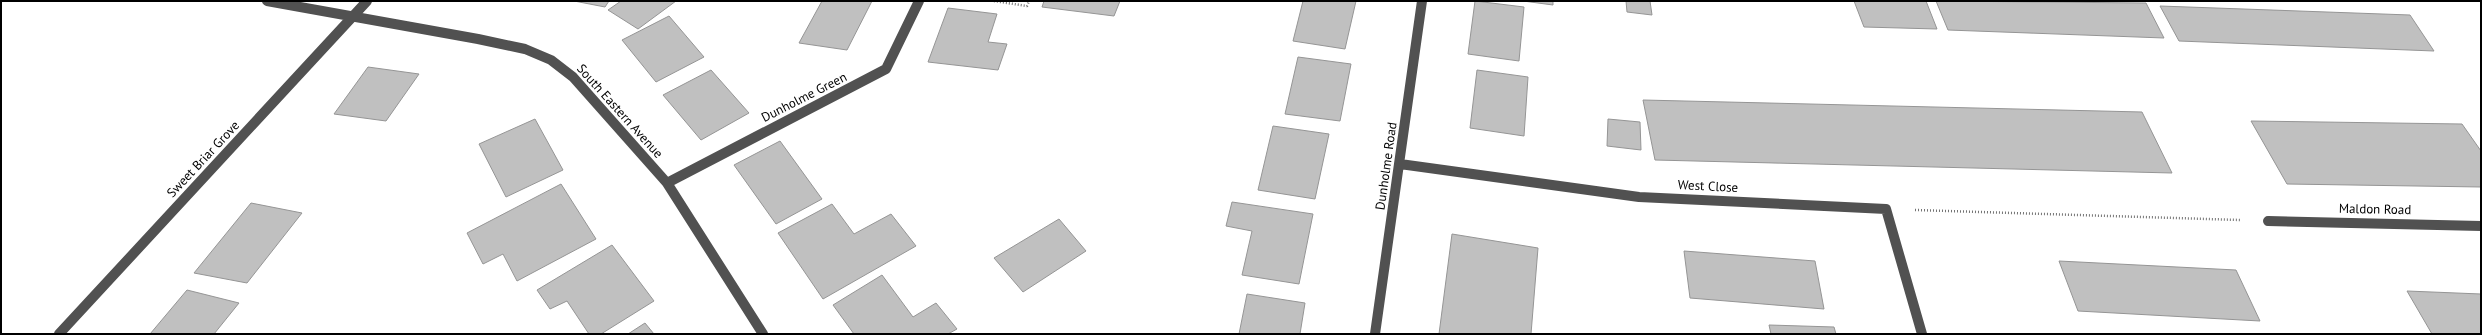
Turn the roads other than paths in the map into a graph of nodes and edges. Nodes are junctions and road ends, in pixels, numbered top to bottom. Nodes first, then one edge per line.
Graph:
1 (267, 1) edge
2 (367, 1) edge
3 (919, 1) edge
4 (1422, 1) edge
5 (353, 16) junction
6 (1400, 164) junction
7 (667, 183) junction
8 (2268, 221) road end
9 (2481, 226) edge
10 (59, 334) edge
11 (763, 334) edge
12 (1375, 334) edge
13 (1922, 334) edge

1 - 5 street, South Eastern Avenue
2 - 5 street, Sweet Briar Grove
3 - 7 street, Dunholme Green
4 - 6 street, Dunholme Road
5 - 7 street, South Eastern Avenue
5 - 10 street, Sweet Briar Grove
6 - 12 street, Dunholme Road
6 - 13 street, West Close
7 - 11 street, South Eastern Avenue
8 - 9 street, Maldon Road

